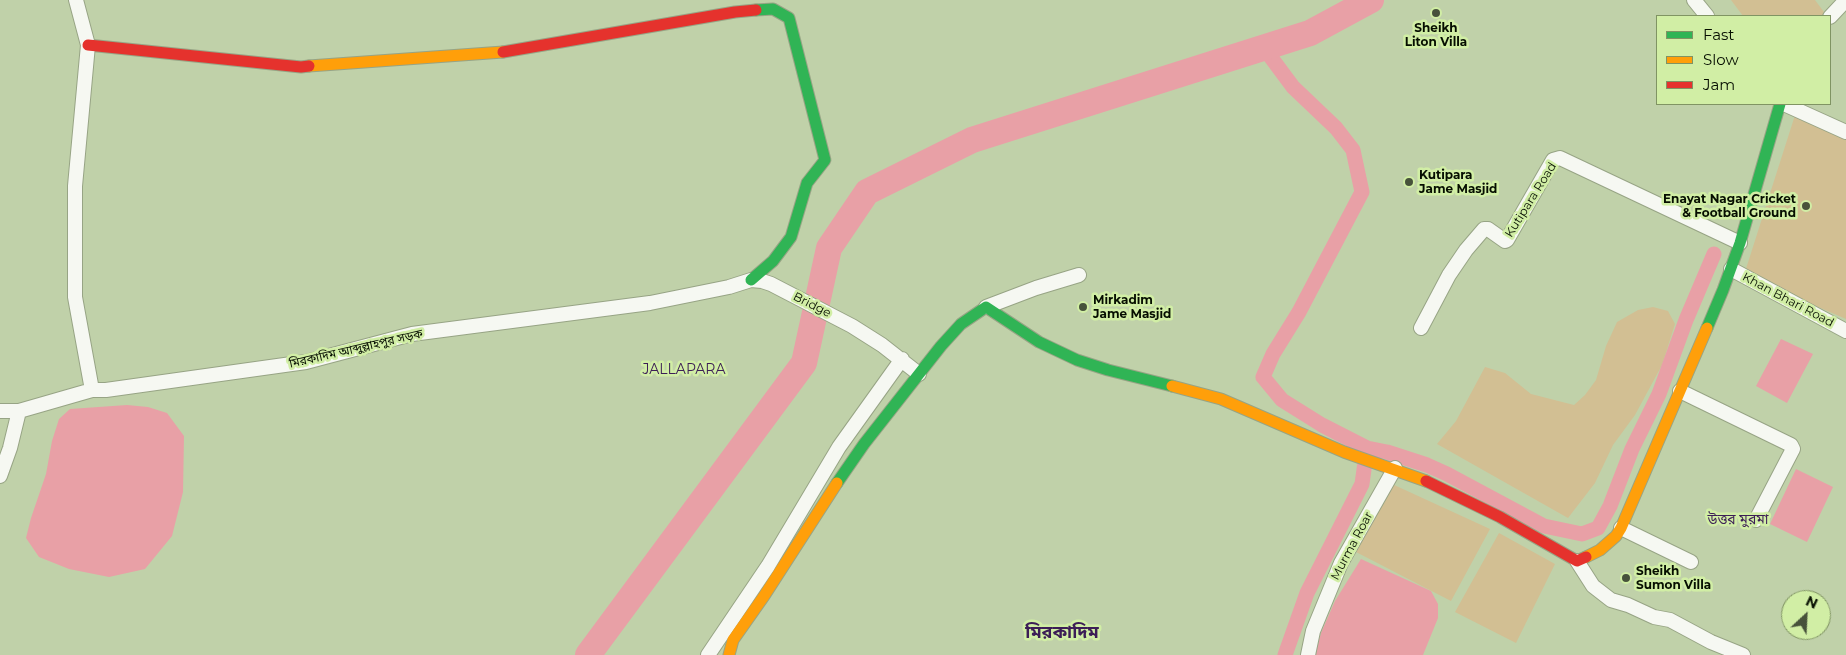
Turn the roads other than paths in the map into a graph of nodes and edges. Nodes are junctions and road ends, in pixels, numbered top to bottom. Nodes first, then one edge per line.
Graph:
1 (76, 0) edge
2 (1694, 0) edge
3 (1846, 0) edge
4 (1705, 15) edge
5 (1831, 16) edge
6 (88, 45) junction
7 (1779, 105) edge
8 (1846, 132) edge
9 (1740, 243) junction
10 (1731, 269) junction
11 (1079, 275) dead end
12 (752, 280) junction
13 (771, 284) joint
14 (986, 307) junction
15 (1421, 328) dead end
16 (1846, 331) edge
17 (902, 359) junction
18 (919, 374) junction
19 (92, 390) junction
20 (1680, 391) junction
21 (0, 411) edge
22 (19, 411) junction
23 (1395, 468) junction
24 (0, 476) edge
25 (1756, 520) dead end
26 (1621, 528) junction
27 (1577, 561) junction
28 (1691, 562) dead end
29 (708, 655) edge
30 (729, 655) edge
31 (1308, 655) edge
32 (1743, 655) edge

1 - 6 street
2 - 4 street
3 - 5 street
6 - 12 street
6 - 19 street
7 - 8 street
7 - 9 street
9 - 10 street
9 - 15 street, Kutipara Road
10 - 16 street, Khan Bhari Road
10 - 20 street
11 - 14 street
12 - 13 street, মিরকাদিম আব্দুল্লাহপুর সড়ক
12 - 19 street, মিরকাদিম আব্দুল্লাহপুর সড়ক
13 - 17 street, Bridge
14 - 18 street
14 - 23 street
17 - 18 street, Bridge
17 - 29 street
18 - 30 street
19 - 22 street, মিরকাদিম আব্দুল্লাহপুর সড়ক
20 - 25 street
20 - 26 street
21 - 22 street, মিরকাদিম আব্দুল্লাহপুর সড়ক
22 - 24 street
23 - 27 street
23 - 31 street, Murma Roar
26 - 27 street
26 - 28 street
27 - 32 street

